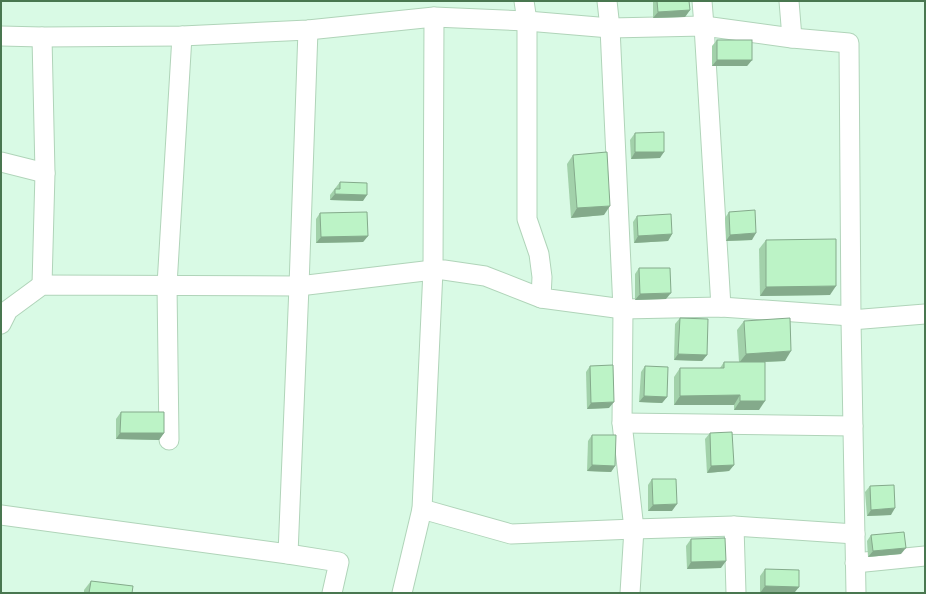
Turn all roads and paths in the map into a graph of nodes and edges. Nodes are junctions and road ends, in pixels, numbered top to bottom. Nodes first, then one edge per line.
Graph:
1 (524, 1) edge
2 (607, 1) edge
3 (702, 1) edge
4 (789, 1) edge
5 (434, 18) junction
6 (527, 21) junction
7 (704, 26) junction
8 (610, 28) junction
9 (308, 30) junction
10 (1, 36) edge
11 (182, 36) junction
12 (42, 37) junction
13 (792, 38) junction
14 (1, 162) edge
15 (45, 173) junction
16 (433, 270) junction
17 (42, 285) junction
18 (167, 285) junction
19 (299, 286) junction
20 (541, 298) junction
21 (721, 308) junction
22 (623, 309) junction
23 (925, 314) edge
24 (851, 318) junction
25 (1, 324) edge
26 (622, 423) junction
27 (853, 426) junction
28 (169, 440) dead end
29 (422, 510) junction
30 (1, 515) edge
31 (734, 526) junction
32 (634, 529) junction
33 (855, 534) junction
34 (288, 554) junction
35 (925, 556) edge
36 (855, 563) junction
37 (332, 593) edge
38 (402, 593) edge
39 (630, 593) edge
40 (736, 593) edge
41 (856, 593) edge

1 - 6 street
2 - 8 street
3 - 7 street
4 - 13 street
5 - 6 street
5 - 9 street
5 - 16 street
6 - 8 street
6 - 20 street
7 - 8 street
7 - 13 street
7 - 21 street
8 - 22 street
9 - 11 street
9 - 19 street
10 - 12 street
11 - 12 street
11 - 18 street
12 - 15 street
13 - 24 street
14 - 15 street
15 - 17 street
16 - 19 street
16 - 20 street
16 - 29 street
17 - 18 street
17 - 25 street
18 - 19 street
18 - 28 street
19 - 34 street
20 - 22 street
21 - 22 street
21 - 24 street
22 - 26 street
23 - 24 street
24 - 27 street
26 - 27 street
26 - 32 street
27 - 33 street
29 - 32 street
29 - 38 street
30 - 34 street
31 - 32 street
31 - 33 street
31 - 40 street
32 - 39 street
33 - 36 street
34 - 37 street
35 - 36 street
36 - 41 street

